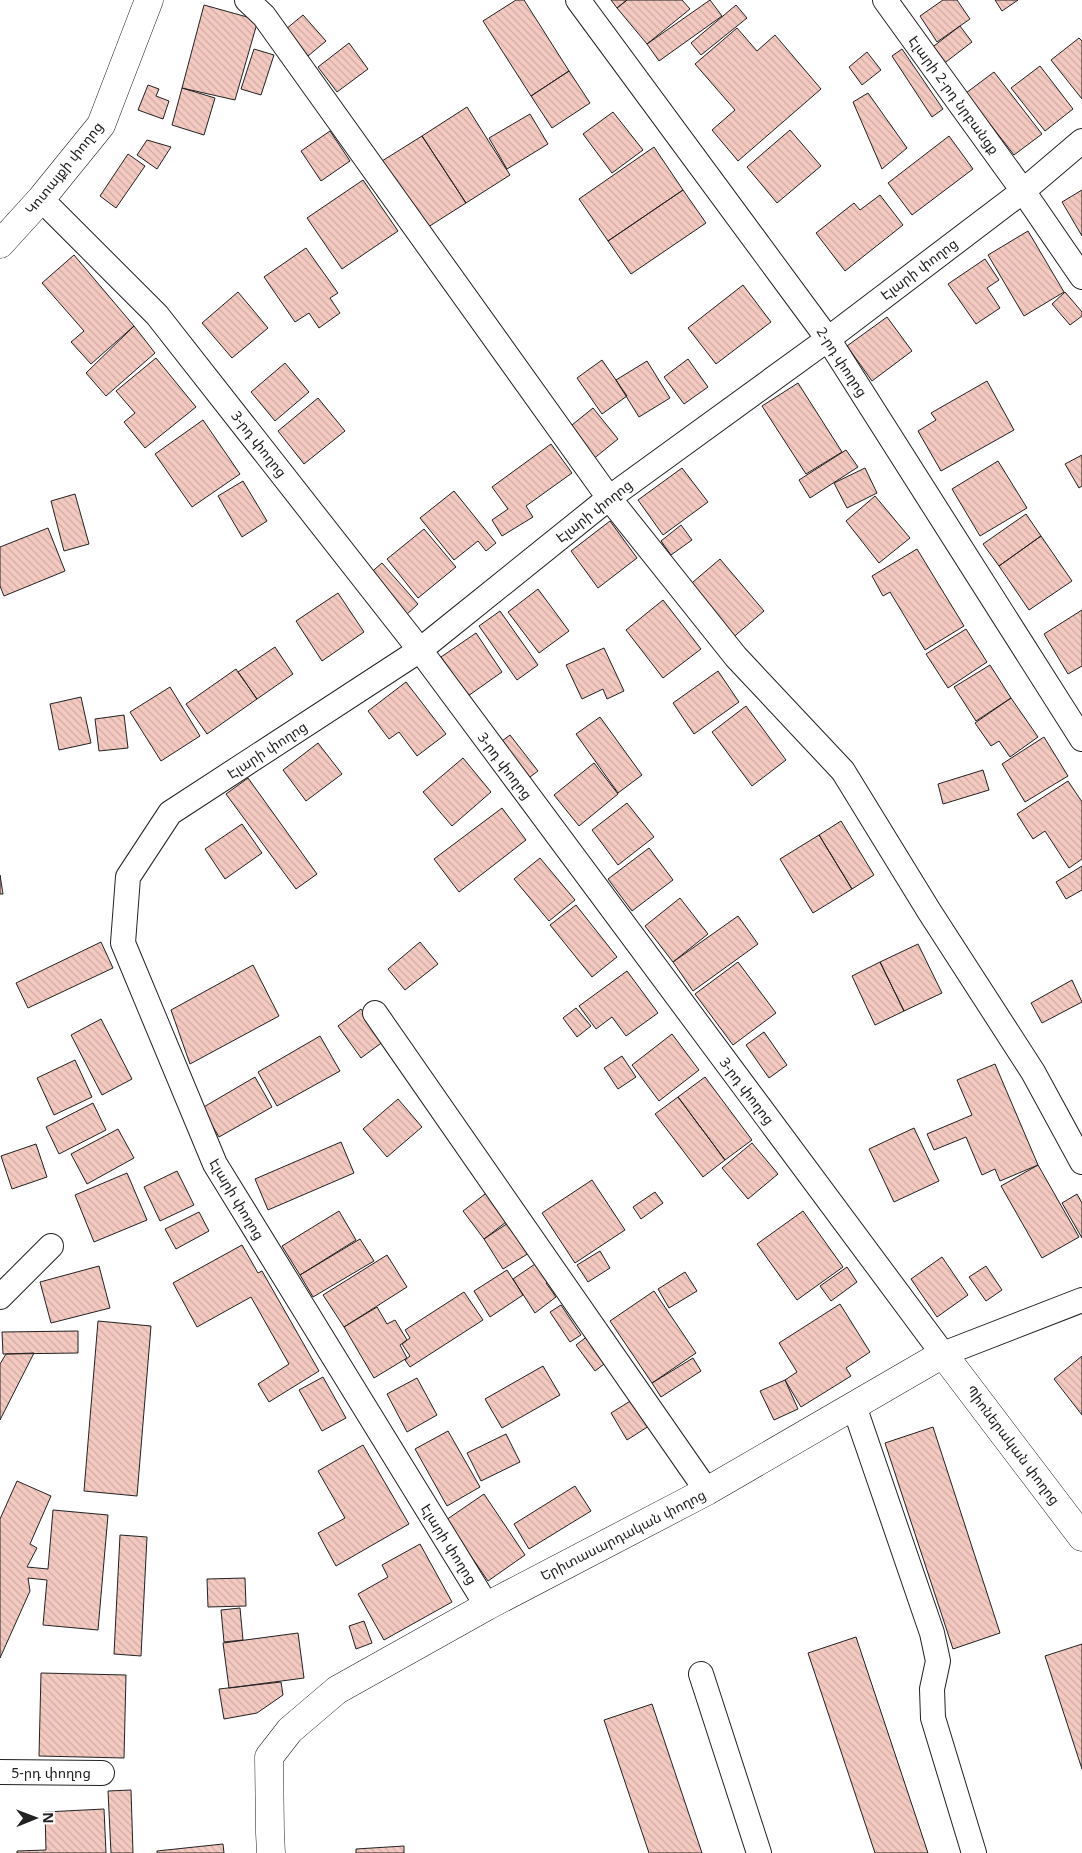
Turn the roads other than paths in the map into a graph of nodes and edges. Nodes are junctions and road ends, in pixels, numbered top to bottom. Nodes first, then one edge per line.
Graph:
1 (149, 0) edge
2 (247, 0) edge
3 (578, 0) edge
4 (885, 0) edge
5 (1082, 141) edge
6 (1022, 191) junction
7 (41, 199) junction
8 (0, 244) edge
9 (1082, 277) edge
10 (828, 339) junction
11 (609, 498) junction
12 (420, 650) junction
13 (1082, 739) edge
14 (375, 1013) dead end
15 (1082, 1162) edge
16 (51, 1246) dead end
17 (0, 1297) edge
18 (1082, 1300) edge
19 (943, 1354) junction
20 (854, 1406) junction
21 (707, 1491) junction
22 (1082, 1536) edge
23 (487, 1606) junction
24 (701, 1674) dead end
25 (0, 1772) edge
26 (102, 1773) dead end
27 (271, 1853) edge
28 (759, 1853) edge
29 (974, 1853) edge

1 - 7 street, Կոտայքի փողոց
2 - 11 street
3 - 10 street, 2-րդ փողոց
4 - 6 street, Էլարի 2-րդ նրբանցք
5 - 6 street, Էլարի փողոց
6 - 9 street, Էլարի 2-րդ նրբանցք
6 - 10 street, Էլարի փողոց
7 - 8 street, Կոտայքի փողոց
7 - 12 street, 3-րդ փողոց
10 - 11 street, Էլարի փողոց
10 - 13 street, 2-րդ փողոց
11 - 12 street, Էլարի փողոց
11 - 15 street
12 - 19 street, 3-րդ փողոց
12 - 23 street, Էլարի փողոց
14 - 21 street
16 - 17 street
18 - 19 street, Երիտասարդական փողոց
19 - 20 street, Երիտասարդական փողոց
19 - 22 street, Պիոներական փողոց
20 - 21 street, Երիտասարդական փողոց
20 - 29 street
21 - 23 street, Երիտասարդական փողոց
23 - 27 street, Երիտասարդական փողոց
24 - 28 street
25 - 26 street, 5-րդ փողոց

